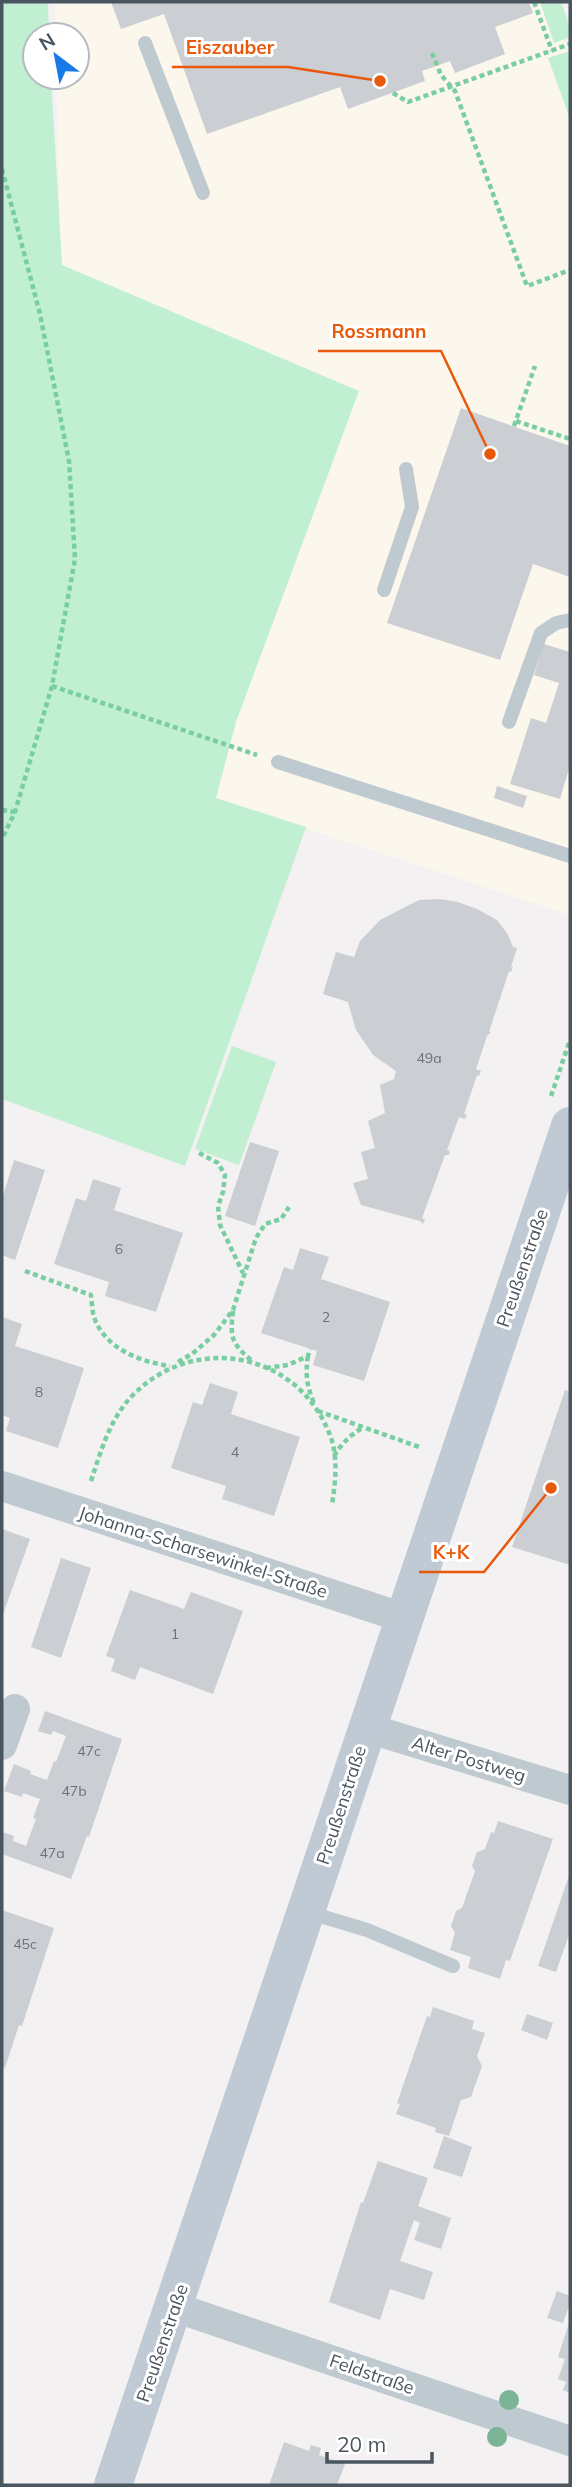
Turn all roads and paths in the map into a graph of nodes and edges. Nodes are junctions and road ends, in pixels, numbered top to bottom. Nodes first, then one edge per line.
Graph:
1 (534, 2) edge
2 (145, 43) dead end
3 (570, 44) edge
4 (552, 51) junction
5 (432, 53) dead end
6 (452, 86) junction
7 (393, 93) dead end
8 (2, 169) edge
9 (202, 193) dead end
10 (570, 270) edge
11 (535, 366) dead end
12 (570, 439) edge
13 (406, 469) dead end
14 (384, 590) dead end
15 (570, 620) edge
16 (52, 686) junction
17 (509, 722) dead end
18 (278, 762) joint
19 (2, 810) edge
20 (15, 812) junction
21 (2, 839) edge
22 (570, 856) edge
23 (570, 1126) edge
24 (199, 1153) dead end
25 (289, 1207) dead end
26 (25, 1271) dead end
27 (243, 1274) junction
28 (233, 1310) junction
29 (310, 1349) dead end
30 (308, 1356) junction
31 (253, 1362) junction
32 (170, 1367) junction
33 (266, 1368) junction
34 (318, 1411) junction
35 (364, 1427) junction
36 (423, 1448) dead end
37 (334, 1457) junction
38 (2, 1486) edge
39 (332, 1505) dead end
40 (82, 1512) junction
41 (404, 1618) junction
42 (15, 1709) dead end
43 (367, 1728) junction
44 (2, 1745) edge
45 (570, 1790) edge
46 (306, 1912) junction
47 (453, 1966) dead end
48 (174, 2307) junction
49 (570, 2441) edge
50 (113, 2485) edge

1 - 4 path
2 - 9 lane
3 - 4 path
4 - 6 path
5 - 6 path
6 - 7 path
6 - 10 path
8 - 16 path
11 - 12 path
13 - 14 lane
15 - 17 lane
16 - 18 path
16 - 20 path
18 - 22 lane
19 - 20 path
20 - 21 path
23 - 41 street, Preußenstraße
24 - 27 path
25 - 27 path
26 - 32 path
27 - 28 path
28 - 31 path
28 - 32 path
29 - 30 path
30 - 33 path
30 - 34 path
31 - 32 path
31 - 33 path
32 - 40 path
33 - 34 path
34 - 35 path
34 - 37 path
35 - 36 path
35 - 37 path
37 - 39 path
38 - 40 street, Johanna-Scharsewinkel-Straße
40 - 41 street, Johanna-Scharsewinkel-Straße
41 - 43 street, Preußenstraße
42 - 44 street
43 - 45 street, Alter Postweg
43 - 46 street, Preußenstraße
46 - 47 lane
46 - 48 street, Preußenstraße
48 - 49 street, Feldstraße
48 - 50 street, Preußenstraße

